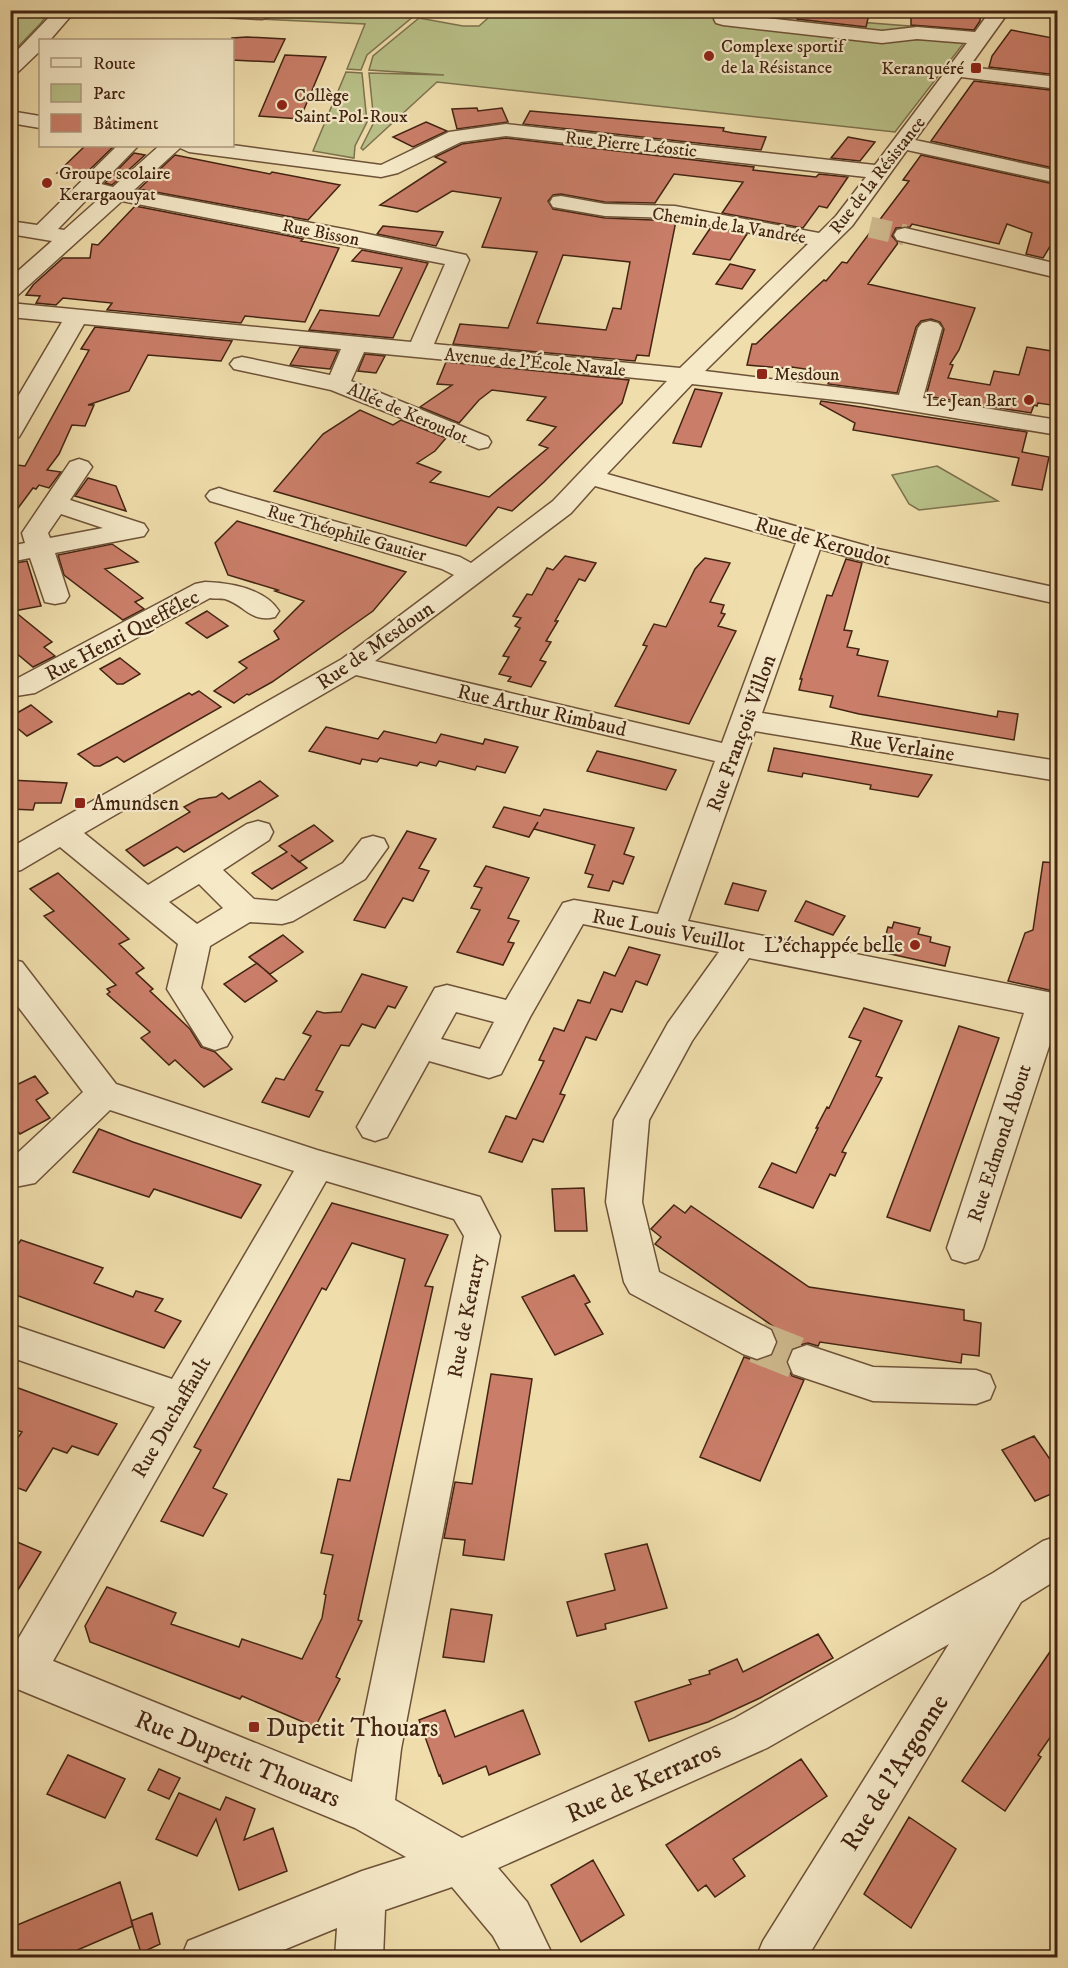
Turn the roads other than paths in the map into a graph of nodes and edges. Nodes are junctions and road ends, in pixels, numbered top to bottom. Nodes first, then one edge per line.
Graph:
1 (67, 10) edge
2 (196, 10) edge
3 (263, 10) edge
4 (1001, 10) edge
5 (723, 19) dead end
6 (982, 38) junction
7 (41, 39) edge
8 (39, 42) edge
9 (10, 69) edge
10 (957, 71) junction
11 (1058, 83) edge
12 (10, 117) edge
13 (39, 122) edge
14 (902, 143) junction
15 (127, 147) edge
16 (170, 147) edge
17 (196, 147) edge
18 (879, 172) junction
19 (1058, 177) edge
20 (86, 188) junction
21 (117, 193) junction
22 (561, 202) dead end
23 (10, 227) edge
24 (42, 232) junction
25 (905, 235) tunnel mouth
26 (68, 237) junction
27 (825, 240) junction
28 (1058, 271) edge
29 (10, 290) edge
30 (10, 310) edge
31 (77, 317) junction
32 (930, 328) dead end
33 (355, 345) junction
34 (419, 351) junction
35 (242, 364) dead end
36 (686, 376) junction
37 (338, 384) junction
38 (22, 395) edge
39 (909, 404) junction
40 (1058, 428) edge
41 (10, 432) edge
42 (479, 442) dead end
43 (80, 467) dead end
44 (590, 477) junction
45 (219, 496) dead end
46 (56, 504) junction
47 (811, 538) junction
48 (41, 548) junction
49 (10, 554) edge
50 (473, 575) junction
51 (55, 596) dead end
52 (1058, 596) edge
53 (265, 611) dead end
54 (352, 665) junction
55 (10, 688) edge
56 (746, 720) junction
57 (733, 755) junction
58 (1058, 771) edge
59 (62, 832) junction
60 (258, 832) dead end
61 (373, 847) dead end
62 (14, 857) edge
63 (202, 868) junction
64 (148, 900) junction
65 (245, 910) junction
66 (669, 928) junction
67 (195, 940) junction
68 (741, 945) junction
69 (10, 971) edge
70 (1051, 1006) edge
71 (514, 1015) junction
72 (215, 1037) dead end
73 (420, 1046) junction
74 (104, 1094) junction
75 (375, 1126) dead end
76 (317, 1164) junction
77 (10, 1174) edge
78 (965, 1248) dead end
79 (10, 1340) edge
80 (757, 1342) tunnel mouth
81 (807, 1362) tunnel mouth
82 (976, 1387) dead end
83 (181, 1399) junction
84 (1058, 1555) edge
85 (1008, 1587) junction
86 (17, 1667) edge
87 (371, 1812) junction
88 (460, 1862) junction
89 (362, 1894) junction
90 (205, 1958) edge
91 (359, 1958) edge
92 (530, 1958) edge
93 (780, 1958) edge

1 - 7 street
2 - 3 street
4 - 6 street, Rue de la Résistance
5 - 6 street
6 - 10 street, Rue de la Résistance
8 - 9 street
10 - 11 street
10 - 14 street, Rue de la Résistance
12 - 13 street
14 - 18 street, Rue de la Résistance
14 - 19 street
15 - 20 street
16 - 21 street
17 - 18 street, Rue Pierre Léostic
18 - 27 street, Rue de la Résistance
20 - 21 street, Rue Bisson
20 - 24 street
21 - 26 street
21 - 34 street, Rue Bisson
22 - 27 street, Chemin de la Vandrée
23 - 24 street
24 - 26 street
25 - 28 street
26 - 29 street
27 - 36 street, Rue de la Résistance
30 - 31 street, Avenue de l'École Navale
31 - 33 street, Avenue de l'École Navale
31 - 38 street
32 - 39 street
33 - 34 street, Avenue de l'École Navale
33 - 37 street, Allée de Keroudot
34 - 36 street, Avenue de l'École Navale
35 - 37 street, Allée de Keroudot
36 - 39 street, Avenue de l'École Navale
36 - 44 street, Rue de Mesdoun
37 - 42 street, Allée de Keroudot
38 - 41 street
39 - 40 street, Avenue de l'École Navale
43 - 46 street
44 - 47 street, Rue de Keroudot
44 - 50 street, Rue de Mesdoun
45 - 50 street, Rue Théophile Gautier
46 - 48 street
46 - 48 street
47 - 52 street, Rue de Keroudot
47 - 56 street, Rue François Villon
48 - 49 street
48 - 51 street
50 - 54 street, Rue de Mesdoun
53 - 55 street, Rue Henri Queffélec
54 - 57 street, Rue Arthur Rimbaud
54 - 59 street, Rue de Mesdoun
56 - 57 street, Rue François Villon
56 - 58 street, Rue Verlaine
57 - 66 street, Rue François Villon
59 - 62 street, Rue de Mesdoun
59 - 64 street
60 - 63 street
61 - 65 street
63 - 64 street
63 - 65 street
64 - 67 street
65 - 67 street
66 - 68 street, Rue Louis Veuillot
66 - 71 street, Rue Louis Veuillot
67 - 72 street
68 - 70 street, Rue Louis Veuillot
68 - 80 street
69 - 74 street
70 - 78 street, Rue Edmond About
71 - 73 street
71 - 73 street, Rue Louis Veuillot
73 - 75 street
74 - 76 street, Rue de Keratry
74 - 77 street
76 - 83 street, Rue Duchaffault
76 - 87 street, Rue de Keratry
79 - 83 street
81 - 82 street
83 - 86 street, Rue Duchaffault
84 - 85 street, Rue de Kerraros
85 - 88 street, Rue de Kerraros
85 - 93 street, Rue de l'Argonne
86 - 87 street, Rue Dupetit Thouars
87 - 88 street, Rue Dupetit Thouars
88 - 89 street, Rue de Kerraros
88 - 92 street, Rue Dupetit Thouars
89 - 90 street, Rue de Kerraros
89 - 91 street

